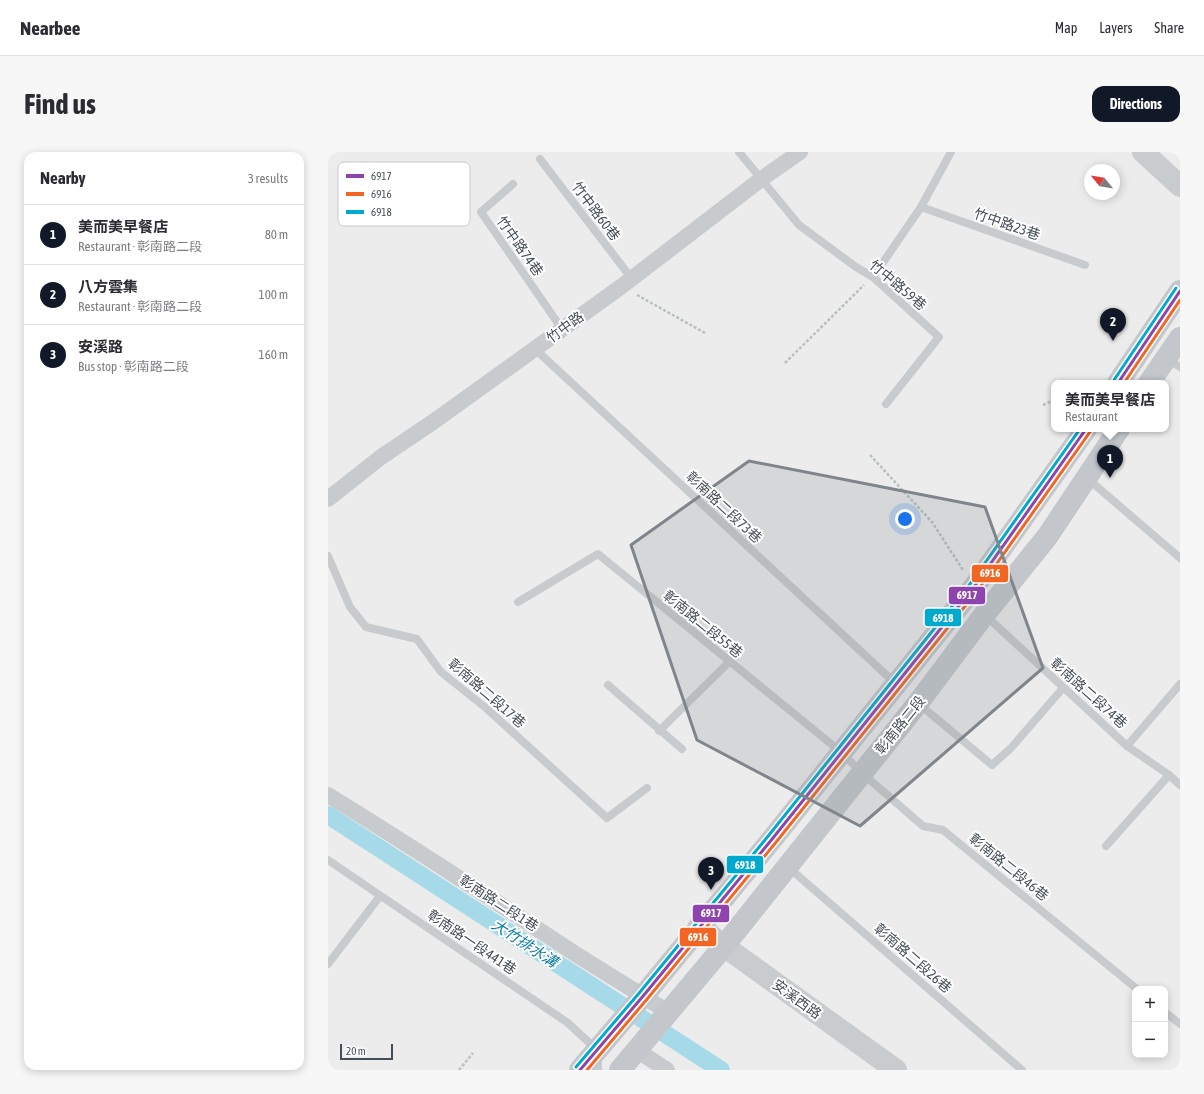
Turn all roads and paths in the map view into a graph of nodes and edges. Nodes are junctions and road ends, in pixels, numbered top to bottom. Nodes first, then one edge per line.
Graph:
1 (739, 152) edge
2 (800, 152) edge
3 (951, 152) edge
4 (1143, 152) edge
5 (540, 159) dead end
6 (760, 180) junction
7 (513, 184) dead end
8 (1180, 186) edge
9 (921, 207) junction
10 (1085, 265) dead end
11 (873, 277) junction
12 (627, 282) junction
13 (1180, 290) edge
14 (562, 329) junction
15 (705, 333) dead end
16 (1180, 338) edge
17 (535, 349) junction
18 (785, 363) dead end
19 (1173, 363) edge
20 (1120, 380) edge
21 (1153, 380) edge
22 (1051, 401) edge
23 (886, 404) dead end
24 (1043, 405) dead end
25 (1084, 432) edge
26 (1117, 432) edge
27 (870, 455) dead end
28 (1087, 478) junction
29 (328, 499) edge
30 (328, 556) edge
31 (1180, 558) edge
32 (974, 587) junction
33 (518, 602) dead end
34 (984, 615) junction
35 (729, 662) junction
36 (608, 684) dead end
37 (896, 684) junction
38 (1180, 684) edge
39 (1063, 688) junction
40 (918, 703) junction
41 (659, 731) junction
42 (1127, 746) junction
43 (682, 749) dead end
44 (841, 752) junction
45 (862, 773) junction
46 (1169, 775) junction
47 (1180, 785) edge
48 (647, 788) dead end
49 (328, 794) edge
50 (1106, 846) dead end
51 (328, 860) edge
52 (788, 866) junction
53 (380, 896) junction
54 (700, 926) junction
55 (724, 946) junction
56 (328, 964) edge
57 (1133, 986) edge
58 (644, 995) junction
59 (669, 1013) junction
60 (1168, 1014) edge
61 (1180, 1024) edge
62 (616, 1028) junction
63 (638, 1051) junction
64 (473, 1053) dead end
65 (598, 1060) edge
66 (623, 1069) edge
67 (459, 1070) edge
68 (580, 1070) edge
69 (667, 1070) edge
70 (896, 1070) edge
71 (1022, 1070) edge

1 - 6 lane, 竹中路59巷
2 - 6 street, 竹中路
3 - 9 lane
4 - 8 street
5 - 12 lane, 竹中路60巷
6 - 11 lane, 竹中路59巷
6 - 12 street, 竹中路
7 - 14 lane, 竹中路74巷
9 - 10 lane, 竹中路23巷
9 - 11 lane
11 - 18 path
11 - 23 lane, 竹中路59巷
12 - 14 street, 竹中路
12 - 15 path
13 - 20 main road
14 - 17 street, 竹中路
16 - 19 main road
17 - 29 street, 竹中路
17 - 37 lane, 彰南路二段73巷
19 - 21 main road
22 - 24 path
25 - 32 main road, 彰南路二段
26 - 28 main road, 彰南路二段
27 - 32 path
28 - 31 lane
28 - 34 main road, 彰南路二段
30 - 48 lane, 彰南路二段17巷
32 - 37 main road, 彰南路二段
33 - 35 lane, 彰南路二段55巷
34 - 39 lane, 彰南路二段74巷
34 - 40 main road, 彰南路二段
35 - 41 lane
35 - 44 lane, 彰南路二段55巷
36 - 41 lane
37 - 44 main road, 彰南路二段
38 - 42 lane
39 - 40 lane
39 - 42 lane, 彰南路二段74巷
40 - 45 main road, 彰南路二段
41 - 43 lane
42 - 46 lane, 彰南路二段74巷
44 - 45 lane, 彰南路二段55巷
44 - 54 main road, 彰南路二段
45 - 52 main road, 彰南路二段
45 - 57 lane, 彰南路二段46巷
46 - 47 lane, 彰南路二段74巷
46 - 50 lane
49 - 58 street, 彰南路二段1巷
51 - 53 lane, 彰南路一段441巷
52 - 55 main road, 彰南路二段
52 - 71 lane, 彰南路二段26巷
53 - 56 lane
53 - 65 lane, 彰南路一段441巷
54 - 55 street, 安溪西路
54 - 58 main road, 彰南路二段
55 - 59 main road, 彰南路二段
55 - 70 street, 安溪西路
58 - 59 street, 彰南路二段1巷
58 - 62 main road, 彰南路二段
59 - 63 main road, 彰南路二段
60 - 61 lane
62 - 63 main road
62 - 65 main road, 彰南路二段
63 - 66 main road, 彰南路二段
63 - 69 street
64 - 67 path
65 - 66 main road
65 - 68 main road, 彰南路二段

